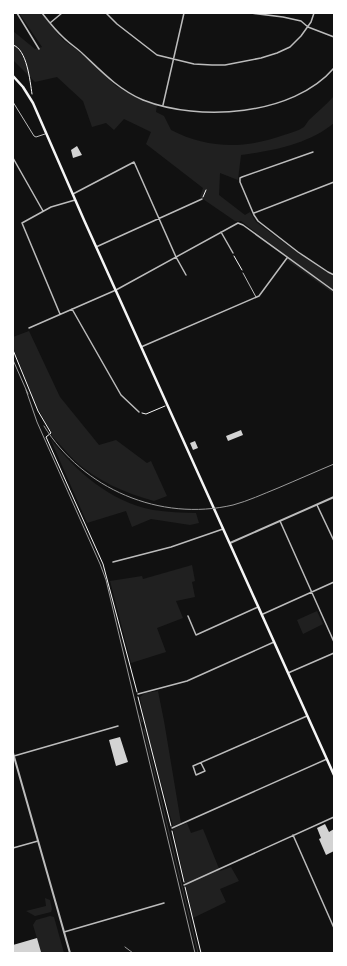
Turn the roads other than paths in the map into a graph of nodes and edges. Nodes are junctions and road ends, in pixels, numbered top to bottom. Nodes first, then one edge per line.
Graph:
1 (17, 13) edge
2 (42, 13) edge
3 (62, 13) edge
4 (106, 13) edge
5 (184, 13) edge
6 (251, 13) edge
7 (314, 13) edge
8 (271, 14) edge
9 (50, 23) junction
10 (308, 27) junction
11 (334, 37) edge
12 (39, 49) dead end
13 (174, 59) junction
14 (334, 68) edge
15 (13, 76) edge
16 (13, 102) edge
17 (163, 105) junction
18 (46, 134) junction
19 (313, 152) dead end
20 (13, 158) edge
21 (334, 182) edge
22 (73, 194) junction
23 (202, 199) road end
24 (76, 200) junction
25 (43, 211) junction
26 (254, 213) junction
27 (159, 218) junction
28 (220, 232) junction
29 (96, 247) junction
30 (233, 253) road end
31 (176, 257) junction
32 (287, 258) junction
33 (243, 273) road end
34 (186, 275) dead end
35 (334, 275) edge
36 (116, 290) junction
37 (334, 291) edge
38 (256, 297) junction
39 (72, 309) junction
40 (60, 314) junction
41 (29, 328) dead end
42 (141, 346) junction
43 (140, 412) road end
44 (334, 497) edge
45 (317, 504) junction
46 (280, 521) junction
47 (223, 529) junction
48 (334, 541) edge
49 (230, 543) junction
50 (112, 562) dead end
51 (334, 582) edge
52 (311, 592) junction
53 (258, 607) junction
54 (262, 615) junction
55 (188, 616) dead end
56 (274, 642) junction
57 (334, 642) edge
58 (334, 653) edge
59 (288, 673) junction
60 (138, 694) road end
61 (307, 716) junction
62 (118, 726) dead end
63 (13, 755) edge
64 (327, 759) junction
65 (201, 763) junction
66 (334, 775) edge
67 (334, 817) edge
68 (172, 828) road end
69 (293, 836) junction
70 (38, 841) junction
71 (13, 848) edge
72 (184, 885) road end
73 (164, 903) dead end
74 (334, 928) edge
75 (64, 932) junction
76 (70, 953) edge

1 - 12 street
2 - 9 street
3 - 9 street
4 - 13 street
5 - 13 street
6 - 8 street
7 - 10 street
8 - 10 street
9 - 17 street
10 - 11 street
10 - 13 street
13 - 17 street
14 - 17 street
15 - 18 main road
16 - 18 lane
18 - 22 main road
19 - 26 street
20 - 25 street
21 - 26 street
22 - 24 main road
22 - 27 street
23 - 27 street
24 - 25 street
24 - 29 main road
25 - 40 street
26 - 35 street
27 - 29 street
27 - 31 street
28 - 30 street
28 - 31 street
28 - 32 street
29 - 36 main road
31 - 34 street
31 - 36 street
32 - 37 street
32 - 38 street
33 - 38 lane
36 - 39 street
36 - 42 main road
38 - 42 street
39 - 40 street
39 - 43 street
40 - 41 street
42 - 47 main road
44 - 45 street
45 - 46 street
45 - 48 street
46 - 49 street
46 - 52 street
47 - 49 main road
47 - 50 street
49 - 53 main road
51 - 52 street
52 - 54 street
52 - 57 street
53 - 54 main road
53 - 55 street
54 - 56 main road
56 - 59 main road
56 - 60 street
58 - 59 street
59 - 61 main road
61 - 64 main road
61 - 65 street
62 - 63 street
63 - 70 street
64 - 66 main road
64 - 68 street
65 - 65 street
67 - 69 street
69 - 72 street
69 - 74 street
70 - 71 street
70 - 75 street
73 - 75 street
75 - 76 street

